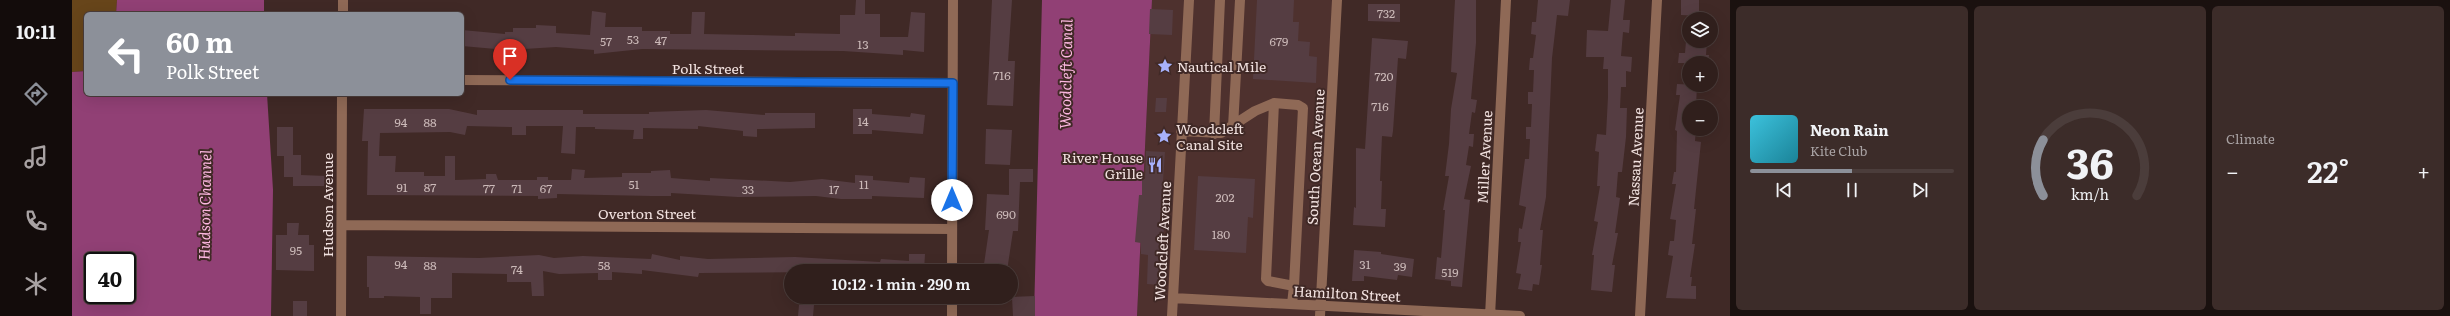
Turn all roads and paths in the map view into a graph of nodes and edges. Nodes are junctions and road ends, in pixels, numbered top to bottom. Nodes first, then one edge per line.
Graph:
1 (343, 0) edge
2 (953, 0) edge
3 (1188, 0) edge
4 (1220, 0) edge
5 (1240, 0) edge
6 (1337, 0) edge
7 (1506, 0) edge
8 (1657, 0) edge
9 (343, 12) edge
10 (464, 80) edge
11 (953, 83) junction
12 (342, 96) edge
13 (1274, 103) junction
14 (1233, 127) junction
15 (1182, 132) junction
16 (1214, 134) junction
17 (342, 225) junction
18 (952, 229) junction
19 (952, 264) edge
20 (1294, 286) junction
21 (1173, 298) junction
22 (952, 304) edge
23 (1292, 304) junction
24 (1321, 311) edge
25 (1490, 315) edge
26 (341, 316) edge
27 (952, 316) edge
28 (1172, 316) edge
29 (1520, 316) edge
30 (1640, 316) edge

1 - 9 street
2 - 11 street
3 - 15 street, Woodcleft Avenue
4 - 16 street
5 - 14 street
6 - 24 street, South Ocean Avenue
7 - 25 street, Miller Avenue
8 - 30 street, Nassau Avenue
10 - 11 street, Polk Street
11 - 18 street
12 - 17 street, Hudson Avenue
13 - 14 street
13 - 20 street
13 - 20 street
14 - 16 street
15 - 16 street
15 - 21 street, Woodcleft Avenue
17 - 18 street, Overton Street
17 - 26 street, Hudson Avenue
18 - 19 street
20 - 23 street
21 - 23 street, Hamilton Street
21 - 28 street, Woodcleft Avenue
22 - 27 street
23 - 24 street, Hamilton Street
24 - 25 street, Hamilton Street
25 - 29 street, Hamilton Street

